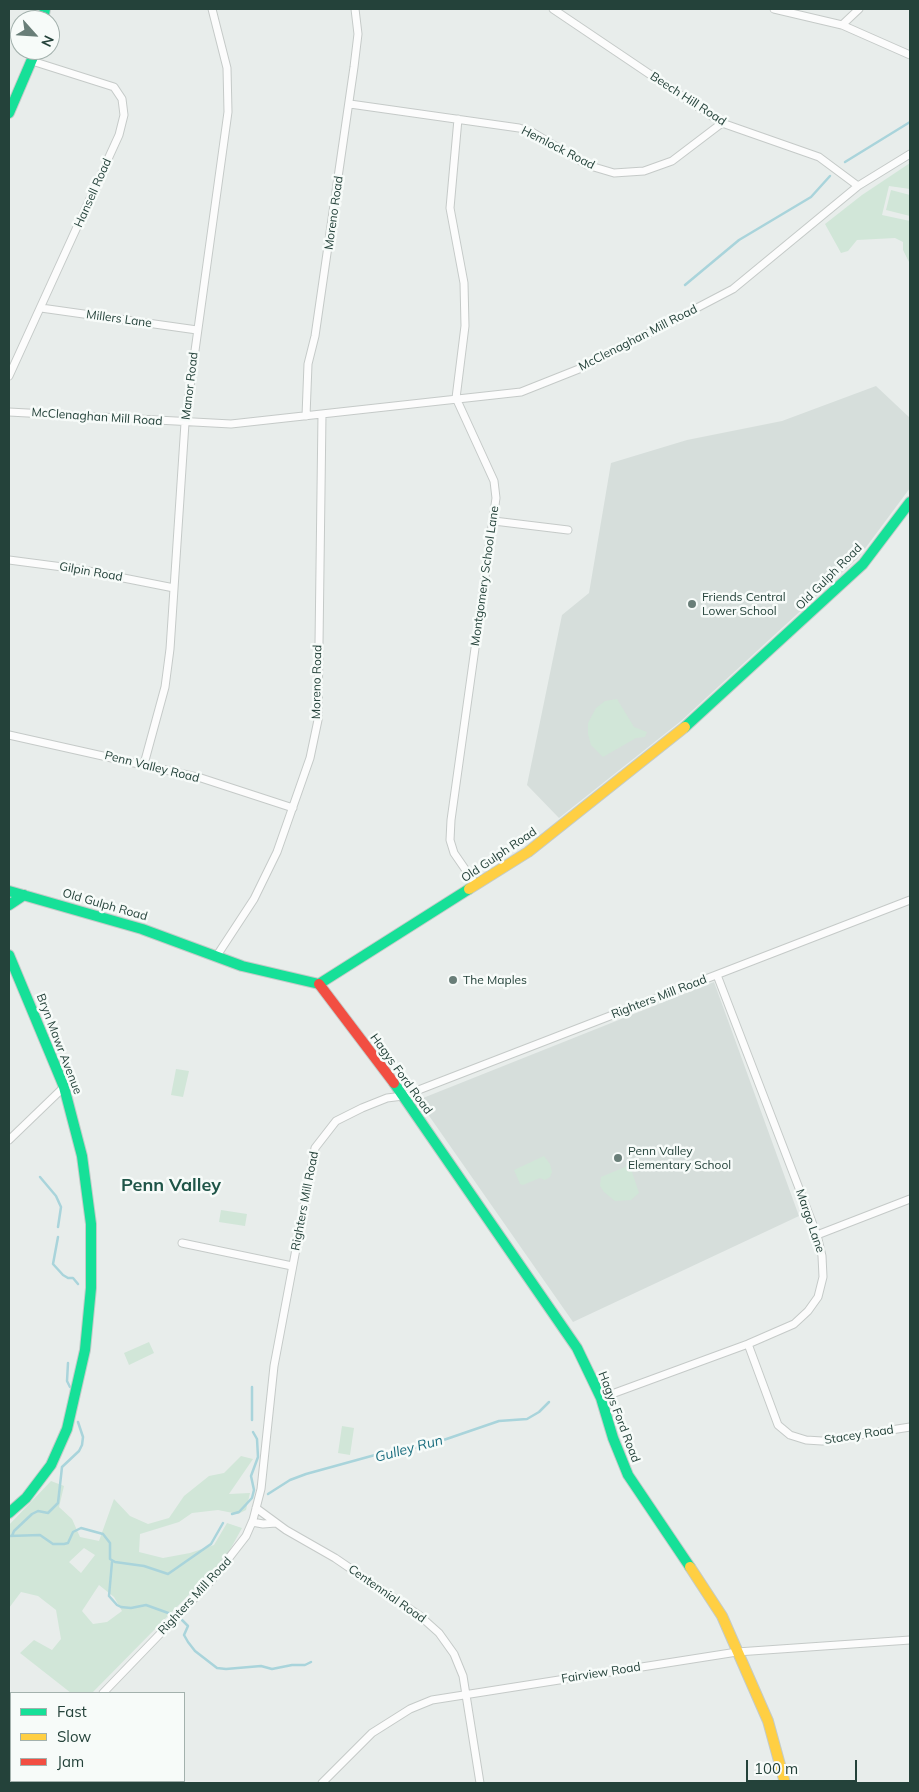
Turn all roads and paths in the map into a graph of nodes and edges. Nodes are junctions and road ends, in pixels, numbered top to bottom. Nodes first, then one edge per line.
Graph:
1 (212, 9) edge
2 (355, 9) edge
3 (553, 9) edge
4 (774, 9) edge
5 (859, 9) edge
6 (842, 26) junction
7 (910, 55) edge
8 (32, 61) joint
9 (350, 104) junction
10 (9, 113) edge
11 (458, 119) junction
12 (722, 123) junction
13 (910, 154) edge
14 (858, 186) junction
15 (41, 308) junction
16 (197, 330) junction
17 (9, 376) edge
18 (456, 398) junction
19 (9, 412) edge
20 (322, 414) junction
21 (306, 416) junction
22 (185, 423) junction
23 (910, 502) edge
24 (494, 521) junction
25 (568, 530) dead end
26 (9, 560) edge
27 (174, 588) junction
28 (9, 735) edge
29 (144, 764) junction
30 (293, 808) junction
31 (476, 885) junction
32 (9, 891) edge
33 (24, 895) junction
34 (910, 900) edge
35 (9, 905) edge
36 (9, 955) edge
37 (216, 957) junction
38 (717, 975) junction
39 (319, 984) junction
40 (64, 1087) junction
41 (403, 1096) junction
42 (9, 1140) edge
43 (910, 1199) edge
44 (817, 1235) junction
45 (182, 1243) dead end
46 (292, 1266) junction
47 (748, 1344) junction
48 (601, 1398) junction
49 (910, 1427) edge
50 (256, 1508) junction
51 (9, 1512) edge
52 (252, 1522) junction
53 (276, 1523) junction
54 (910, 1640) edge
55 (737, 1652) junction
56 (104, 1692) edge
57 (466, 1693) junction
58 (322, 1783) edge
59 (480, 1783) edge
60 (785, 1783) edge

1 - 16 street, Manor Road
2 - 9 street, Moreno Road
3 - 12 street, Beech Hill Road
4 - 6 street
5 - 6 street
6 - 7 street
8 - 10 street
8 - 15 street, Hansell Road
9 - 11 street, Hemlock Road
9 - 21 street, Moreno Road
11 - 12 street, Hemlock Road
11 - 18 street
12 - 14 street, Beech Hill Road
13 - 14 street, McClenaghan Mill Road
14 - 18 street, McClenaghan Mill Road
15 - 16 street, Millers Lane
15 - 17 street, Hansell Road
16 - 22 street, Manor Road
18 - 20 street, McClenaghan Mill Road
18 - 24 street, Montgomery School Lane
19 - 22 street, McClenaghan Mill Road
20 - 21 street, McClenaghan Mill Road
20 - 30 street, Moreno Road
21 - 22 street, McClenaghan Mill Road
22 - 27 street, Manor Road
23 - 31 street, Old Gulph Road
24 - 25 street
24 - 31 street, Montgomery School Lane
26 - 27 street, Gilpin Road
27 - 29 street, Manor Road
28 - 29 street, Penn Valley Road
29 - 30 street, Penn Valley Road
30 - 37 street, Moreno Road
31 - 39 street, Old Gulph Road
32 - 33 street, Old Gulph Road
33 - 35 street
33 - 37 street, Old Gulph Road
34 - 38 street, Righters Mill Road
36 - 40 street, Bryn Mawr Avenue
37 - 39 street, Old Gulph Road
38 - 41 street, Righters Mill Road
38 - 44 street, Margo Lane
39 - 41 street, Hagys Ford Road
40 - 42 street
40 - 51 street, Bryn Mawr Avenue
41 - 46 street, Righters Mill Road
41 - 48 street, Hagys Ford Road
43 - 44 street
44 - 47 street, Margo Lane
45 - 46 street
46 - 50 street, Righters Mill Road
47 - 48 street, Margo Lane
47 - 49 street, Stacey Road
48 - 55 street, Hagys Ford Road
50 - 52 street, Righters Mill Road
50 - 53 street, Centennial Road
52 - 53 street, Centennial Road
52 - 56 street, Righters Mill Road
53 - 57 street, Centennial Road
54 - 55 street, Fairview Road
55 - 57 street, Fairview Road
55 - 60 street, Hagys Ford Road
57 - 58 street, Fairview Road
57 - 59 street, Centennial Road

